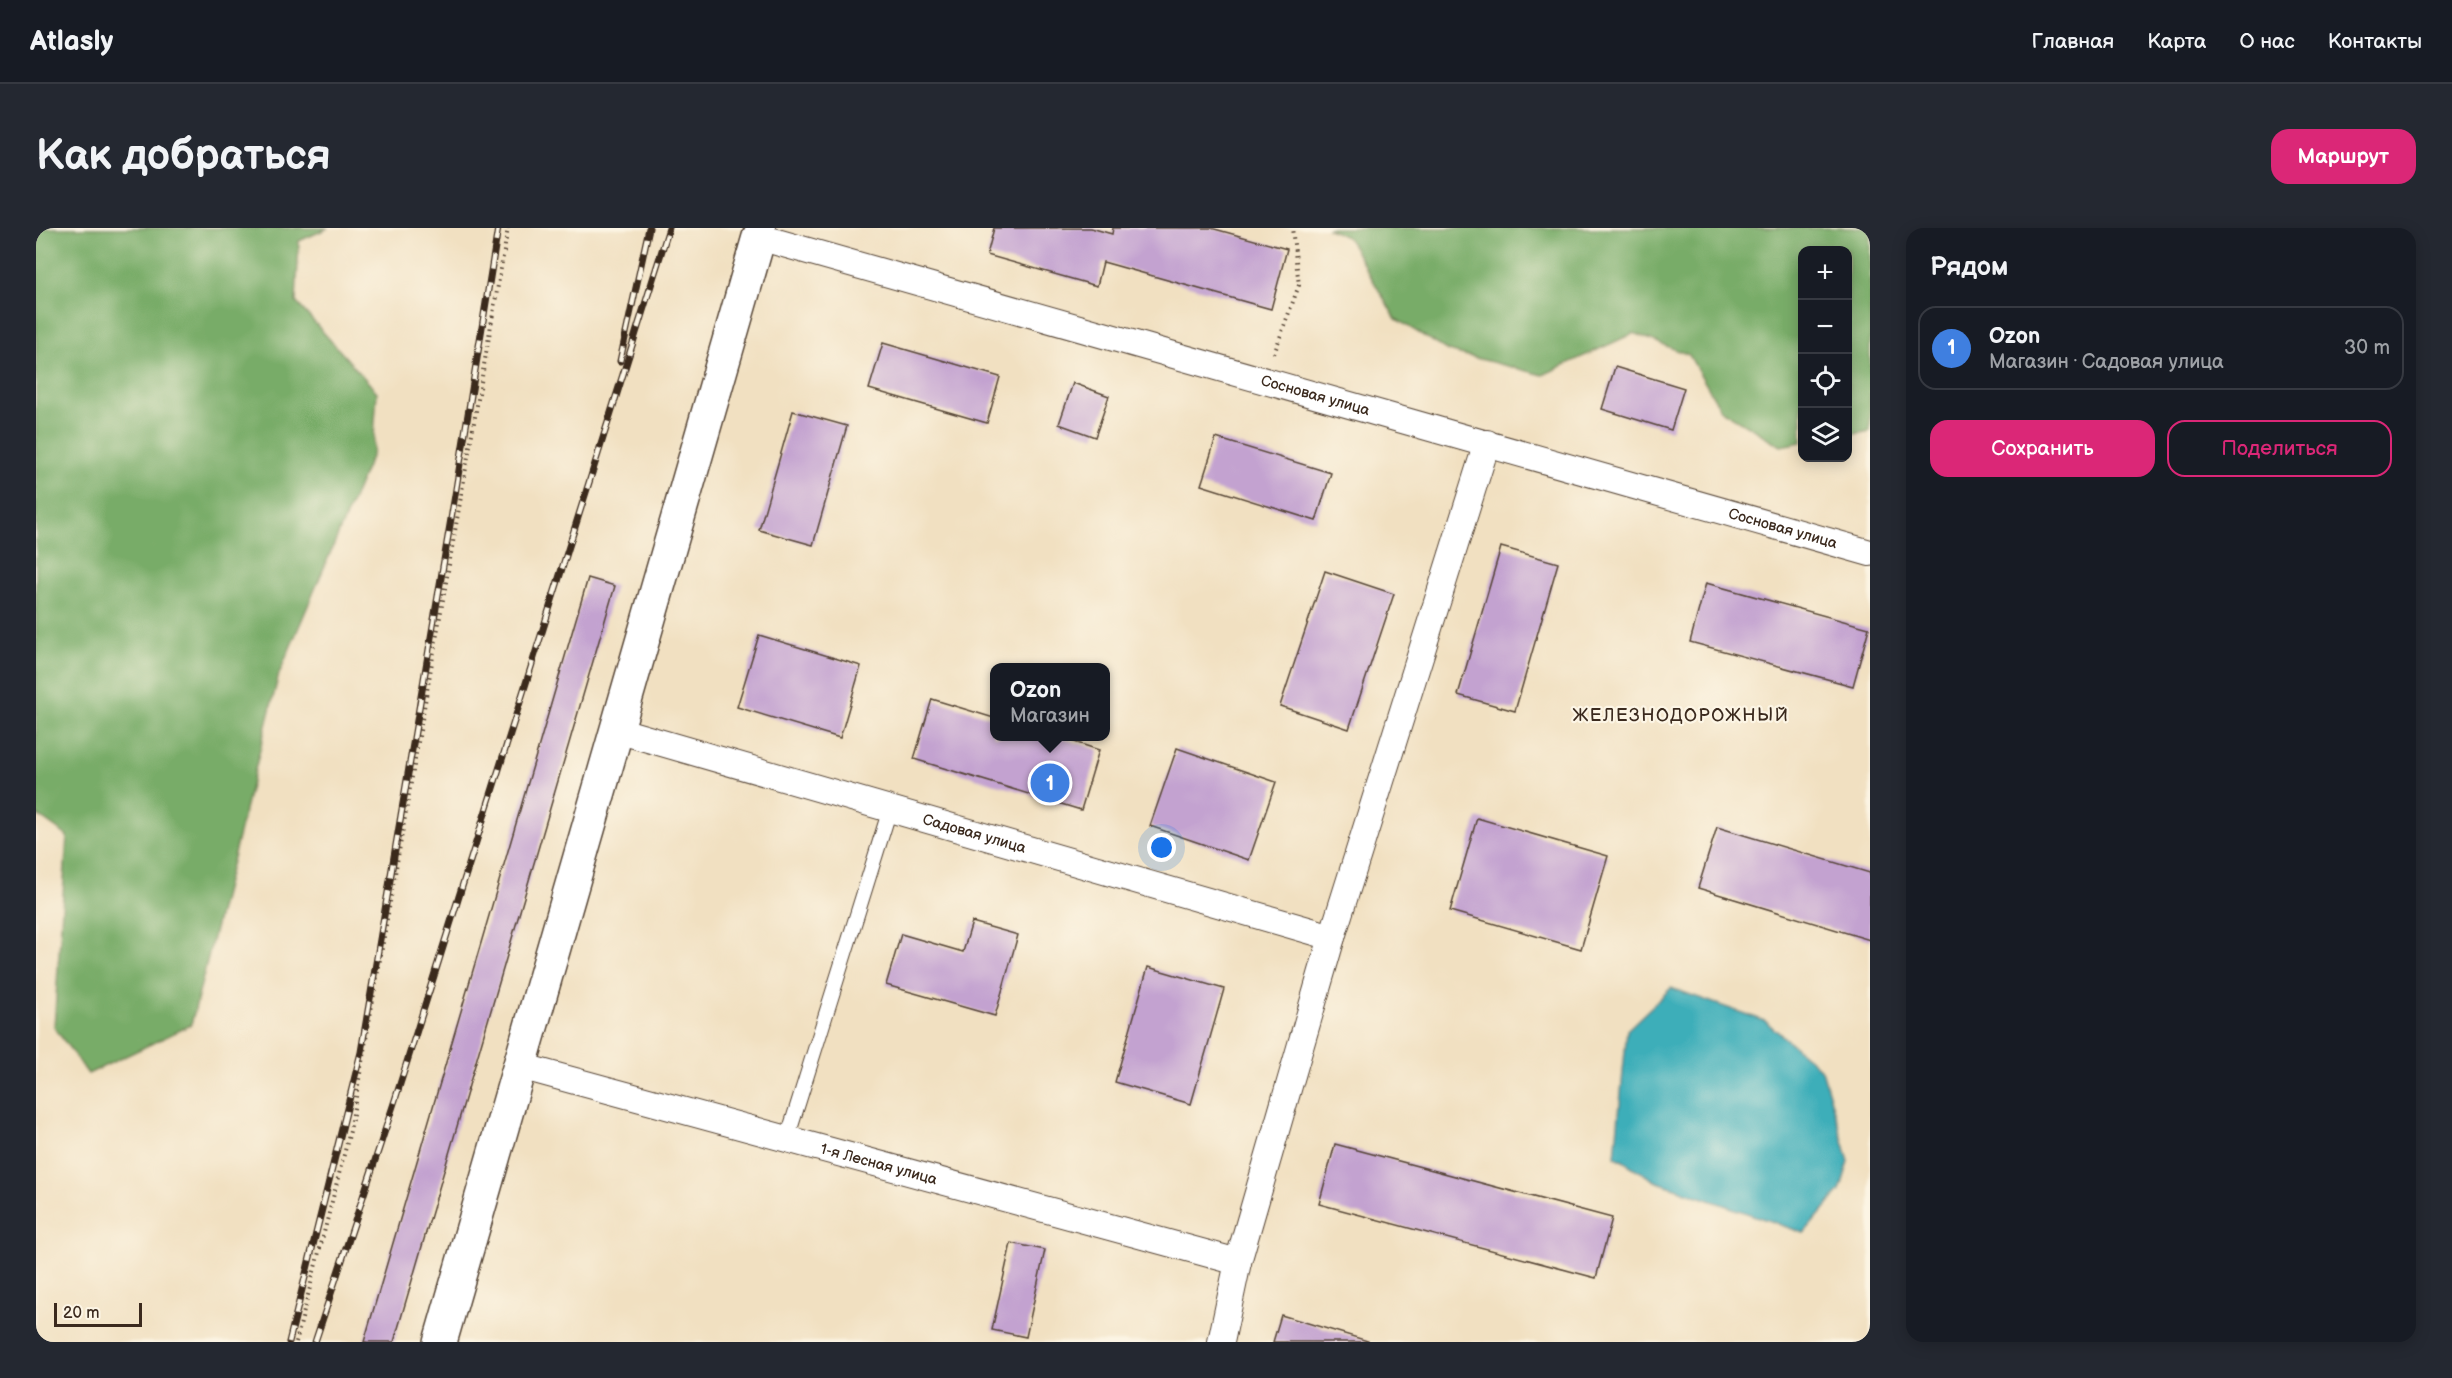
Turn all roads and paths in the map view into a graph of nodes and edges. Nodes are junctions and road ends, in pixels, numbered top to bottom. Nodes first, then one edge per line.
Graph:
1 (508, 228) edge
2 (1292, 228) edge
3 (760, 232) edge
4 (1264, 380) junction
5 (1487, 443) junction
6 (1870, 553) edge
7 (617, 730) junction
8 (890, 809) junction
9 (1332, 937) junction
10 (520, 1065) junction
11 (787, 1139) junction
12 (1238, 1262) junction
13 (296, 1342) edge
14 (440, 1342) edge
15 (1221, 1342) edge

1 - 13 path
2 - 4 path
3 - 4 street, Сосновая улица
3 - 7 street
4 - 5 street, Сосновая улица
5 - 6 street, Сосновая улица
5 - 9 street
7 - 8 street, Садовая улица
7 - 10 street
8 - 9 street, Садовая улица
8 - 11 lane
9 - 12 street
10 - 11 street, 1-я Лесная улица
10 - 14 street
11 - 12 street, 1-я Лесная улица
12 - 15 street

